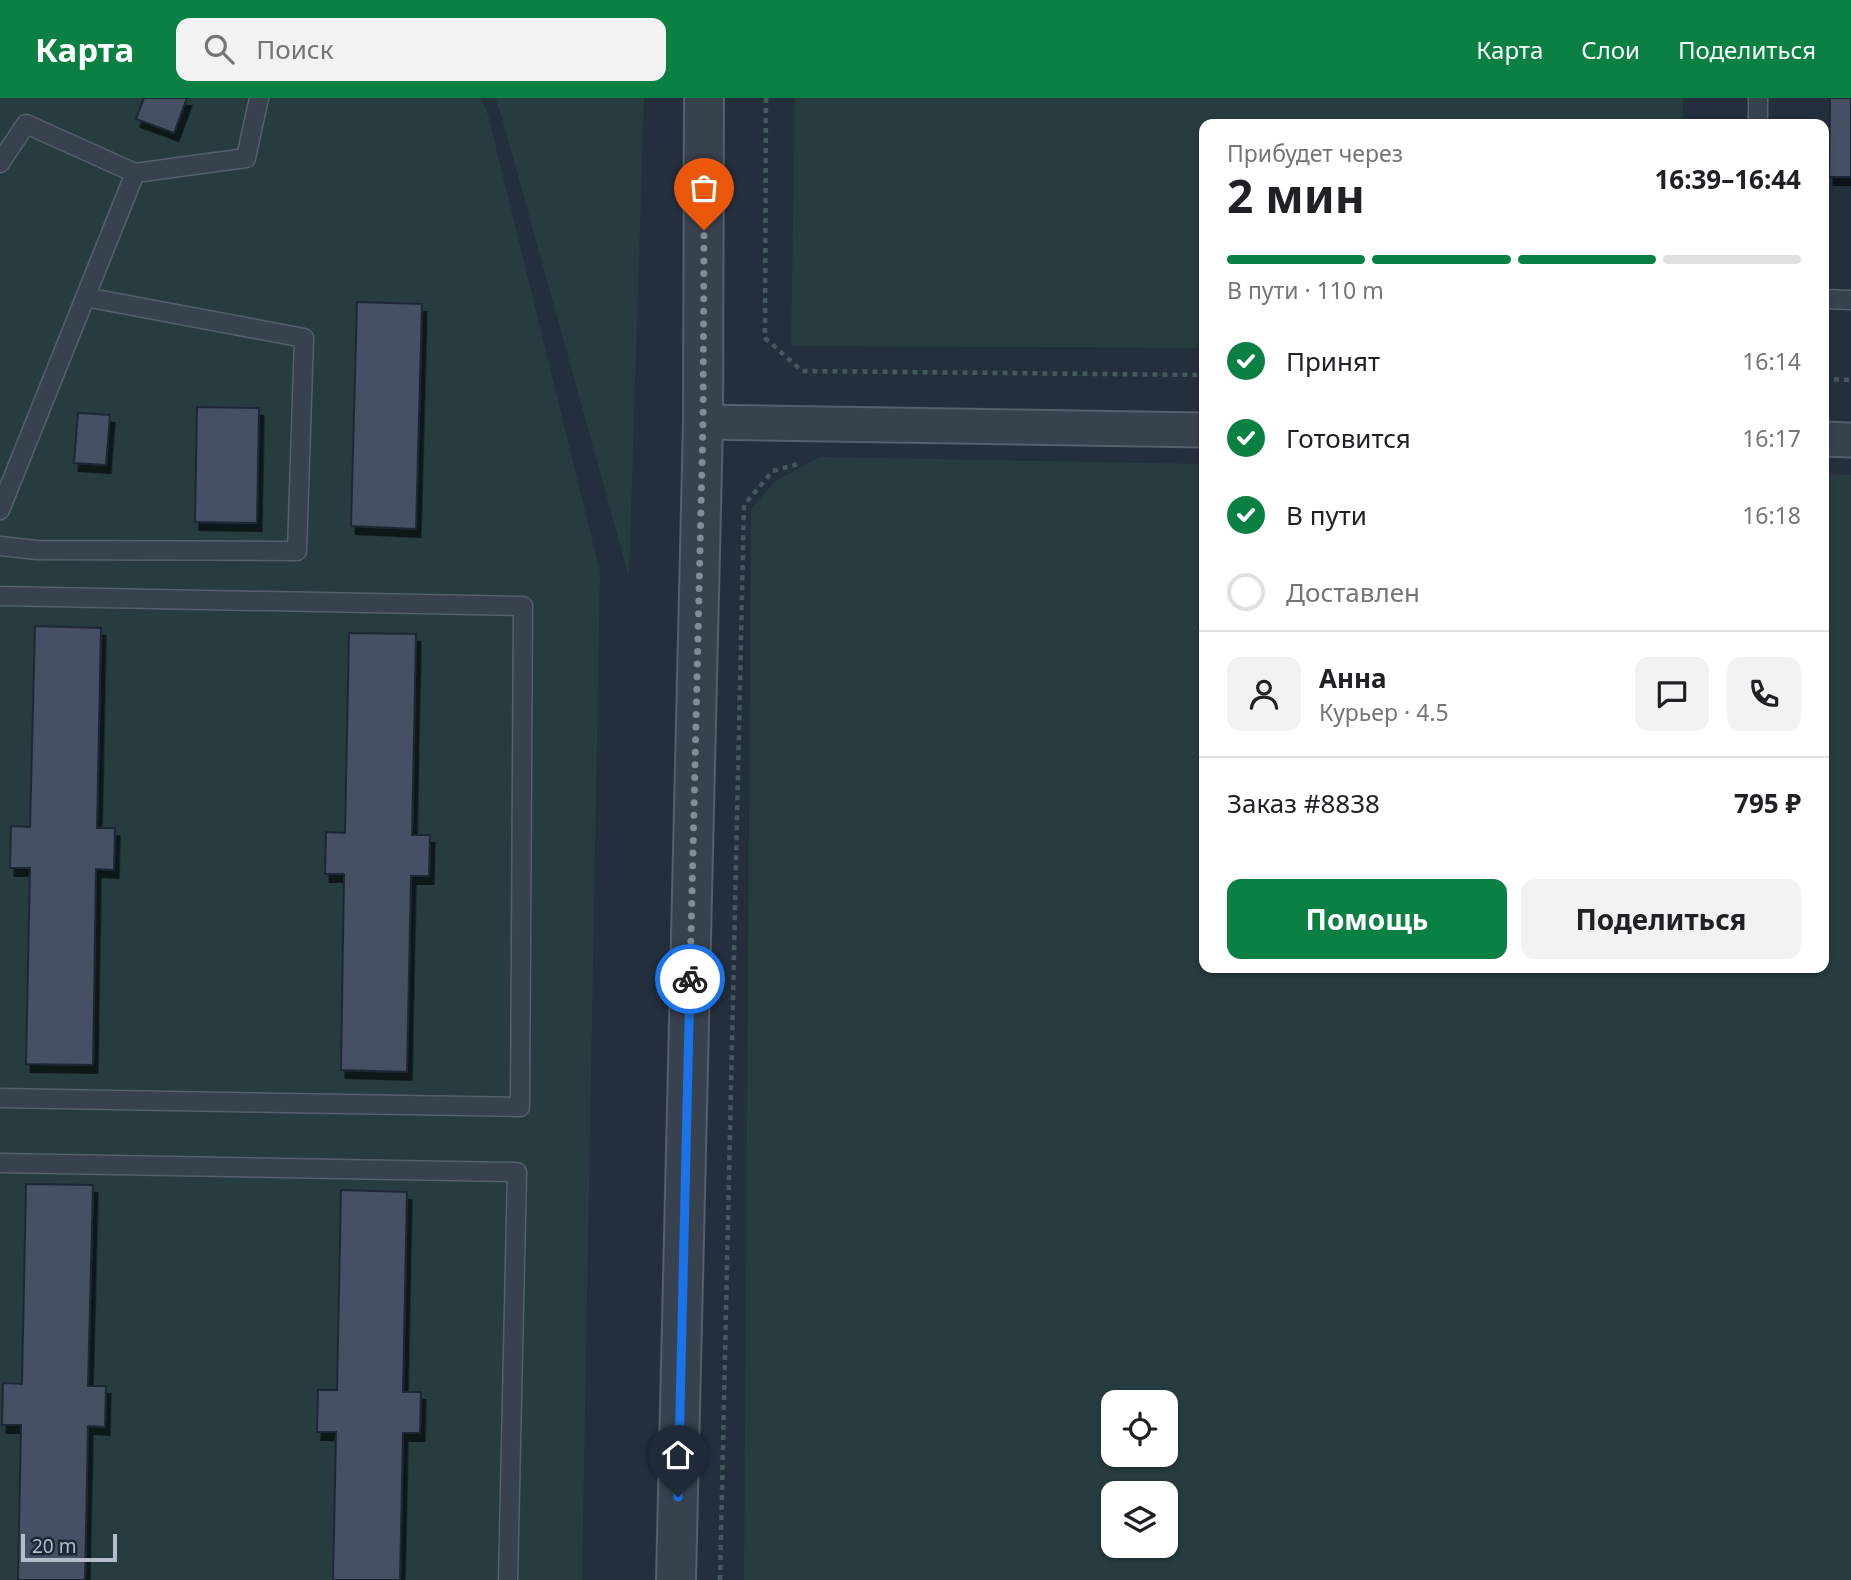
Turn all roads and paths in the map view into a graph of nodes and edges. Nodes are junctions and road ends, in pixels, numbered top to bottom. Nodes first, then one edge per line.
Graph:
1 (259, 98) edge
2 (704, 98) edge
3 (766, 98) edge
4 (1758, 98) edge
5 (1758, 119) edge
6 (0, 163) edge
7 (135, 173) junction
8 (85, 298) junction
9 (1829, 299) edge
10 (1851, 300) edge
11 (1199, 374) edge
12 (1829, 379) edge
13 (1851, 380) edge
14 (703, 422) junction
15 (1199, 430) edge
16 (1829, 439) edge
17 (1851, 440) edge
18 (798, 464) dead end
19 (0, 510) edge
20 (0, 546) edge
21 (0, 596) edge
22 (0, 1098) edge
23 (0, 1163) edge
24 (508, 1580) edge
25 (676, 1580) edge
26 (720, 1580) edge

1 - 7 lane
2 - 14 street
3 - 11 path
4 - 5 lane
6 - 7 lane
7 - 8 lane
8 - 19 lane
8 - 20 lane
9 - 10 lane
12 - 13 path
14 - 15 street
14 - 25 street
16 - 17 street
18 - 26 path
21 - 22 lane
23 - 24 lane

